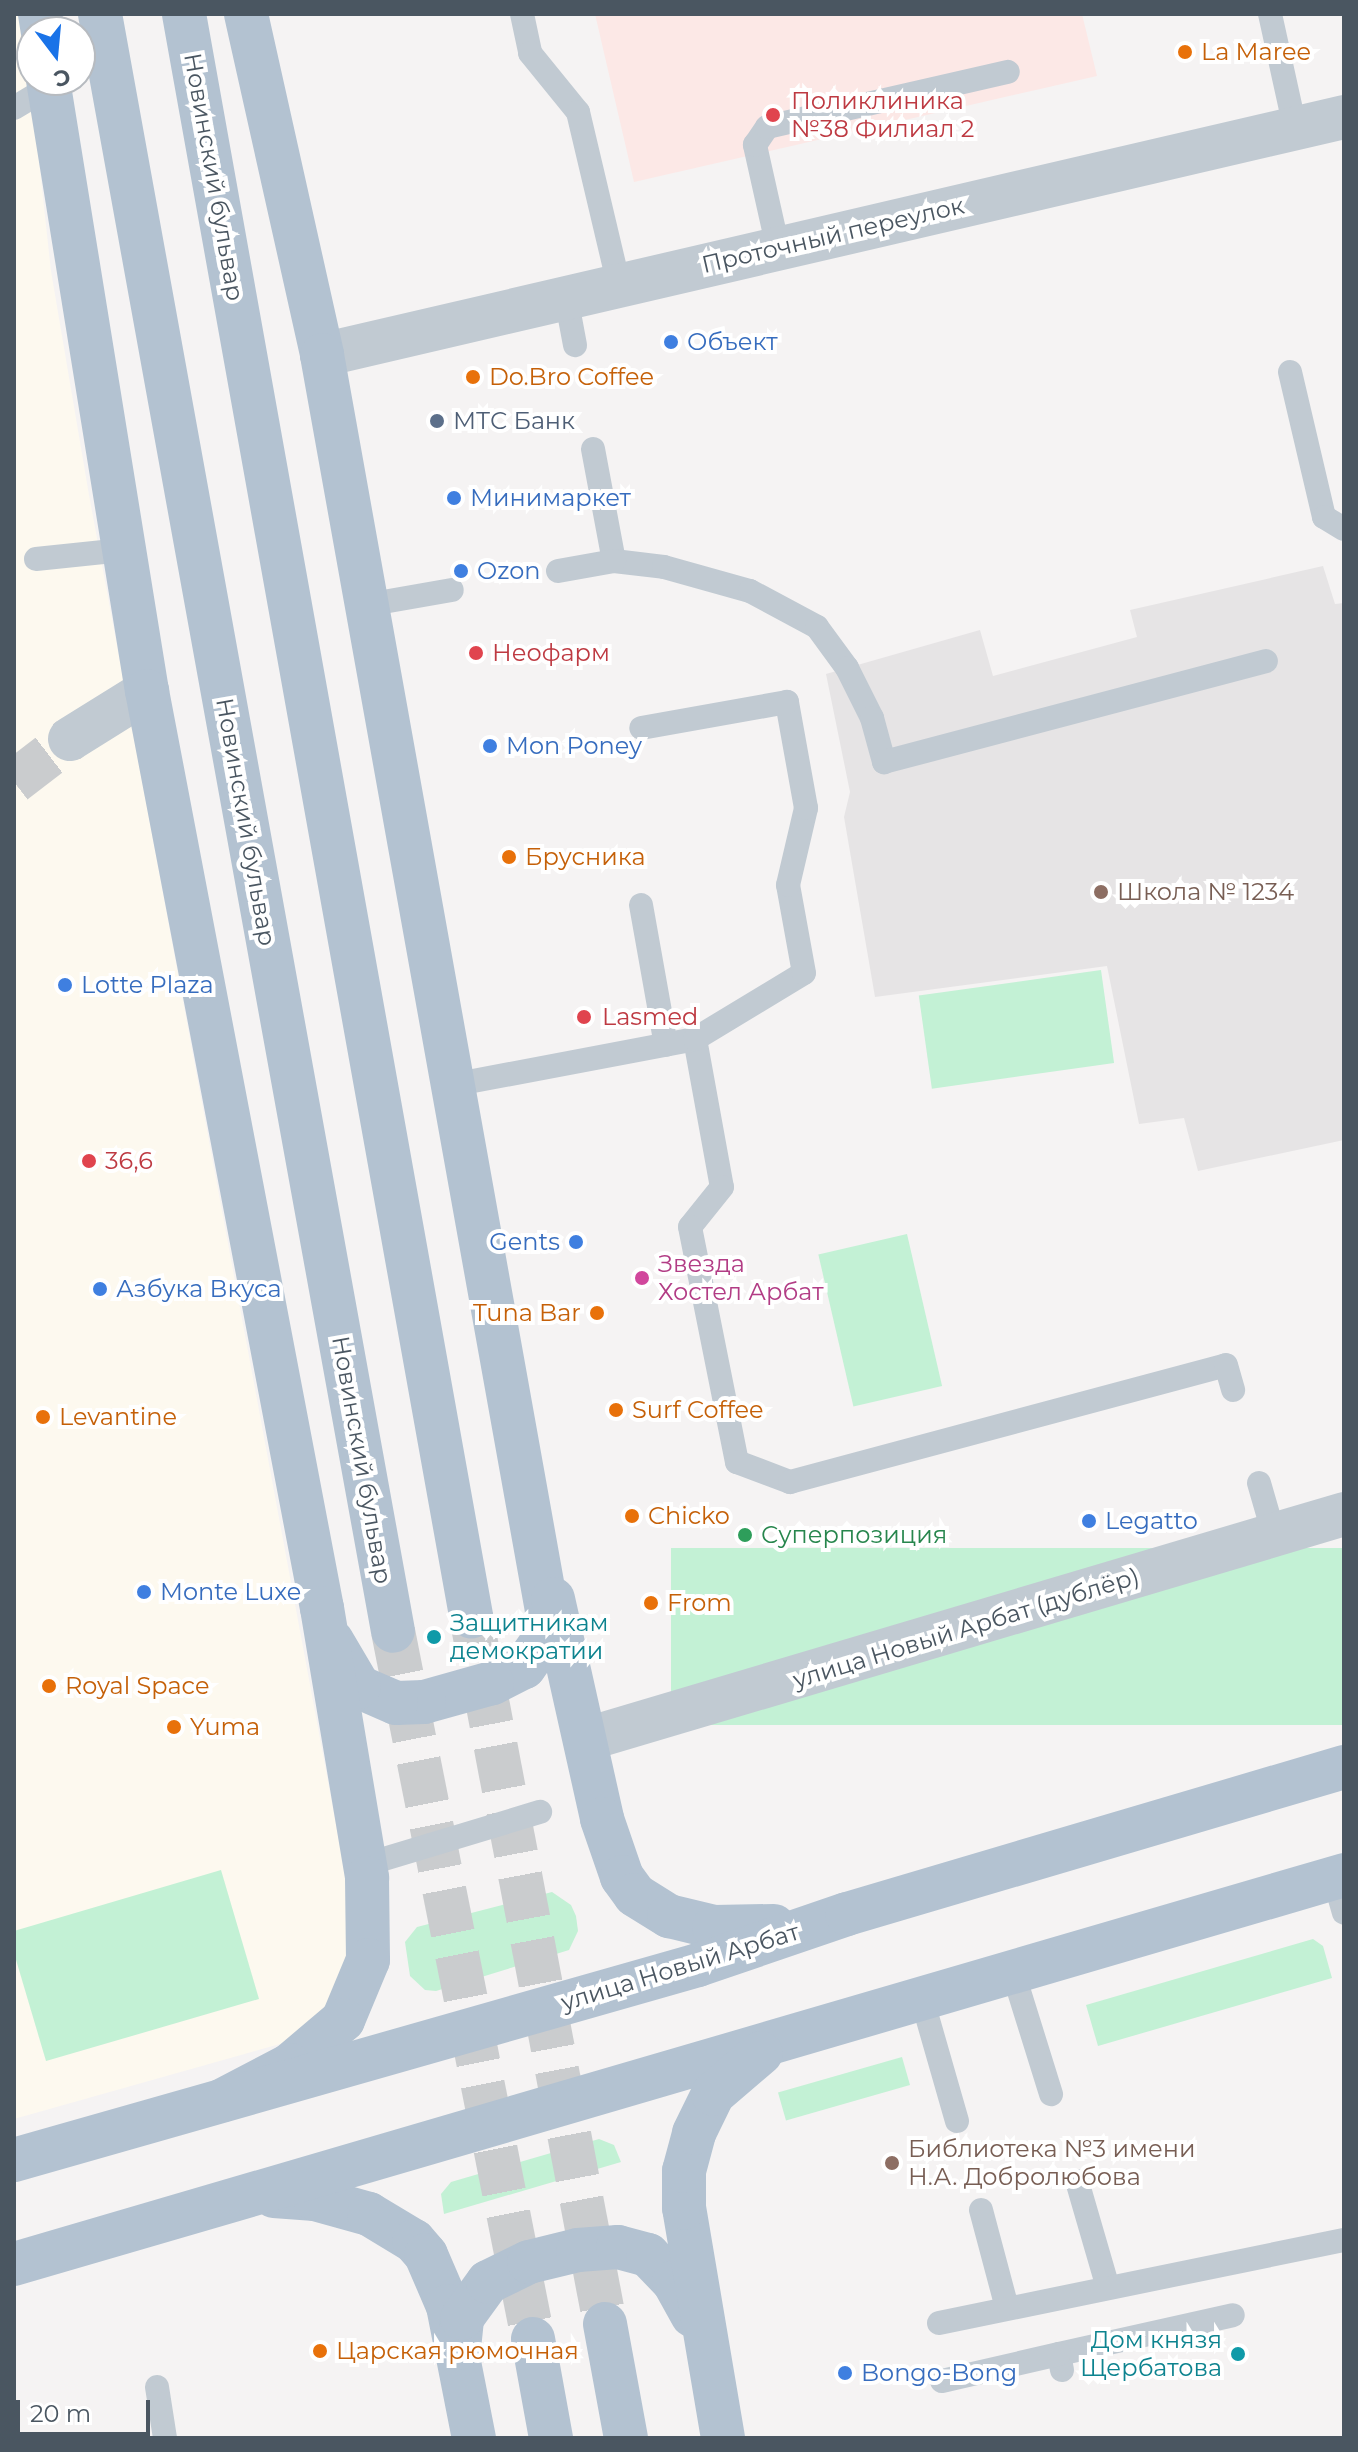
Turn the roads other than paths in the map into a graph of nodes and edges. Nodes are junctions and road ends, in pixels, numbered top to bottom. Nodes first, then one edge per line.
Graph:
1 (100, 14) edge
2 (184, 14) edge
3 (246, 14) edge
4 (522, 14) edge
5 (1270, 14) edge
6 (1008, 72) dead end
7 (38, 96) edge
8 (1344, 117) edge
9 (1295, 128) junction
10 (778, 248) junction
11 (619, 285) junction
12 (566, 297) junction
13 (575, 345) dead end
14 (322, 355) junction
15 (1290, 372) dead end
16 (593, 449) dead end
17 (1344, 529) edge
18 (123, 550) junction
19 (36, 559) dead end
20 (614, 561) junction
21 (558, 571) dead end
22 (452, 590) dead end
23 (366, 605) junction
24 (1266, 661) dead end
25 (147, 691) junction
26 (641, 728) dead end
27 (70, 739) tunnel mouth
28 (641, 905) dead end
29 (695, 1039) junction
30 (666, 1045) junction
31 (452, 1085) junction
32 (1233, 1390) dead end
33 (1259, 1483) dead end
34 (1344, 1514) edge
35 (1274, 1535) junction
36 (543, 1565) junction
37 (322, 1608) junction
38 (471, 1616) tunnel mouth
39 (393, 1631) tunnel mouth
40 (587, 1739) junction
41 (1344, 1767) edge
42 (540, 1812) dead end
43 (364, 1865) junction
44 (1341, 1889) edge
45 (847, 1914) junction
46 (1013, 1972) junction
47 (922, 1999) junction
48 (803, 2033) junction
49 (1051, 2094) dead end
50 (223, 2100) junction
51 (957, 2121) dead end
52 (14, 2160) edge
53 (1077, 2181) dead end
54 (244, 2197) junction
55 (981, 2210) dead end
56 (1344, 2240) edge
57 (14, 2264) edge
58 (1108, 2288) junction
59 (1007, 2308) junction
60 (1233, 2315) dead end
61 (939, 2323) dead end
62 (605, 2324) tunnel mouth
63 (704, 2337) junction
64 (533, 2339) tunnel mouth
65 (459, 2351) junction
66 (942, 2381) dead end
67 (157, 2387) dead end
68 (165, 2438) edge
69 (474, 2438) edge
70 (551, 2438) edge
71 (626, 2438) edge
72 (723, 2438) edge

1 - 39 main road, Новинский бульвар
2 - 38 main road, Новинский бульвар
3 - 14 main road
4 - 11 lane
5 - 9 lane
6 - 10 lane
7 - 18 main road
8 - 9 street, Проточный переулок
9 - 10 street, Проточный переулок
10 - 11 street, Проточный переулок
11 - 12 street, Проточный переулок
12 - 13 lane
12 - 14 street, Проточный переулок
14 - 23 main road
15 - 17 lane
16 - 20 lane
18 - 19 lane
18 - 25 main road
20 - 21 lane
20 - 24 lane
22 - 23 lane
23 - 31 main road
25 - 27 street
25 - 37 main road
26 - 29 lane
28 - 30 lane
29 - 30 lane
29 - 32 lane
30 - 31 lane
31 - 36 main road
33 - 35 lane
34 - 35 street, улица Новый Арбат (дублёр)
35 - 40 street, улица Новый Арбат (дублёр)
36 - 37 main road
36 - 40 main road
37 - 43 main road
40 - 45 main road
41 - 45 main road, улица Новый Арбат
42 - 43 lane
43 - 50 main road
44 - 46 main road
45 - 50 main road, улица Новый Арбат
46 - 47 main road
46 - 49 lane
47 - 48 main road
47 - 51 lane
48 - 54 main road
48 - 63 main road
50 - 52 main road, улица Новый Арбат
53 - 58 lane
54 - 57 main road
54 - 65 main road
55 - 59 lane
56 - 58 lane
58 - 59 lane
59 - 61 lane
60 - 66 lane
62 - 71 main road
63 - 65 main road
63 - 72 main road
64 - 70 main road
65 - 69 main road
67 - 68 lane

